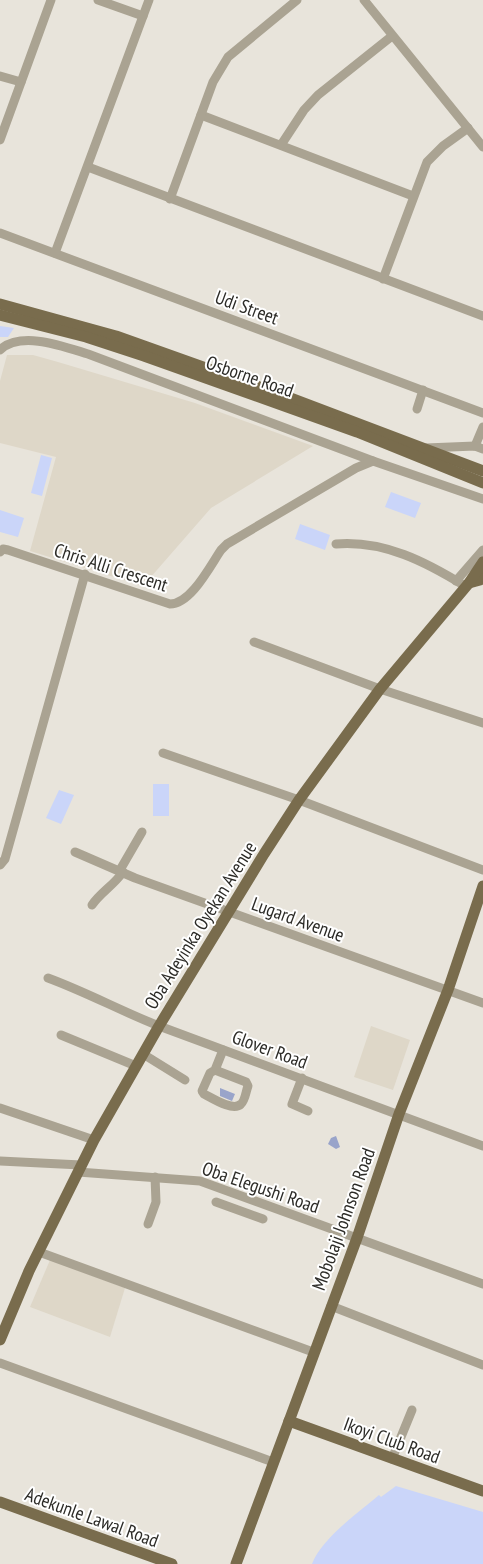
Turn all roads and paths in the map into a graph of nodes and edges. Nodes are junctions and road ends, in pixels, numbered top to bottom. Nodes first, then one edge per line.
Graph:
1 (51, 0) edge
2 (98, 0) edge
3 (149, 0) edge
4 (364, 0) edge
5 (293, 1) edge
6 (143, 16) junction
7 (392, 36) junction
8 (0, 76) edge
9 (21, 82) junction
10 (201, 115) junction
11 (468, 128) junction
12 (0, 140) edge
13 (281, 145) junction
14 (483, 146) edge
15 (88, 167) junction
16 (413, 196) junction
17 (170, 199) junction
18 (0, 232) edge
19 (55, 253) junction
20 (383, 279) junction
21 (0, 304) edge
22 (0, 315) edge
23 (483, 316) edge
24 (0, 350) edge
25 (423, 390) junction
26 (417, 408) dead end
27 (483, 413) edge
28 (483, 427) edge
29 (479, 447) edge
30 (425, 448) junction
31 (373, 461) junction
32 (481, 480) edge
33 (483, 499) edge
34 (336, 544) dead end
35 (483, 550) edge
36 (0, 552) edge
37 (483, 562) edge
38 (85, 574) junction
39 (483, 577) edge
40 (463, 583) junction
41 (254, 642) dead end
42 (380, 689) junction
43 (483, 723) edge
44 (163, 753) dead end
45 (299, 800) junction
46 (142, 832) dead end
47 (75, 852) dead end
48 (0, 866) edge
49 (483, 870) edge
50 (122, 871) junction
51 (483, 886) edge
52 (92, 906) dead end
53 (230, 911) junction
54 (48, 978) dead end
55 (448, 990) junction
56 (483, 1003) edge
57 (159, 1026) junction
58 (61, 1035) dead end
59 (223, 1050) junction
60 (142, 1054) junction
61 (136, 1066) junction
62 (215, 1070) junction
63 (302, 1078) junction
64 (185, 1080) dead end
65 (0, 1108) edge
66 (308, 1111) dead end
67 (399, 1114) junction
68 (94, 1140) junction
69 (483, 1146) edge
70 (0, 1161) edge
71 (79, 1169) junction
72 (155, 1178) junction
73 (245, 1197) junction
74 (216, 1202) dead end
75 (240, 1211) junction
76 (263, 1219) dead end
77 (148, 1224) dead end
78 (357, 1238) junction
79 (39, 1252) junction
80 (483, 1284) edge
81 (331, 1306) junction
82 (0, 1340) edge
83 (313, 1352) junction
84 (0, 1363) edge
85 (483, 1364) edge
86 (412, 1410) dead end
87 (289, 1421) junction
88 (392, 1458) junction
89 (273, 1462) junction
90 (483, 1492) edge
91 (0, 1502) edge
92 (172, 1564) edge
93 (236, 1564) edge

1 - 9 street
2 - 6 street
3 - 6 street
4 - 7 street
5 - 10 street
6 - 15 street
7 - 11 street
7 - 13 street
8 - 9 street
9 - 12 street
10 - 13 street
10 - 17 street
11 - 14 street
11 - 16 street
13 - 16 street
15 - 17 street
15 - 19 street
16 - 20 street
17 - 20 street
18 - 19 street, Udi Street
19 - 25 street, Udi Street
20 - 23 street
21 - 30 main road, Osborne Road
22 - 32 main road, Osborne Road
24 - 31 street
25 - 26 street
25 - 27 street, Udi Street
28 - 29 street
29 - 30 street
30 - 32 main road, Osborne Road
31 - 33 street
31 - 38 street, Chris Alli Crescent
34 - 40 street
35 - 40 street
36 - 38 street, Chris Alli Crescent
37 - 40 main road, Oba Adeyinka Oyekan Avenue
38 - 48 street
39 - 40 main road
40 - 42 main road, Oba Adeyinka Oyekan Avenue
41 - 42 street
42 - 43 street
42 - 45 main road, Oba Adeyinka Oyekan Avenue
44 - 45 street
45 - 49 street
45 - 53 main road, Oba Adeyinka Oyekan Avenue
46 - 50 street
47 - 50 street, Lugard Avenue
50 - 52 street
50 - 53 street, Lugard Avenue
51 - 55 main road, Mobolaji Johnson Road
53 - 55 street, Lugard Avenue
53 - 57 main road, Oba Adeyinka Oyekan Avenue
54 - 57 street, Glover Road
55 - 56 street, Lugard Avenue
55 - 67 main road, Mobolaji Johnson Road
57 - 59 street, Glover Road
57 - 60 main road, Oba Adeyinka Oyekan Avenue
58 - 61 street
59 - 62 street
59 - 63 street, Glover Road
60 - 61 main road, Oba Adeyinka Oyekan Avenue
60 - 64 street
61 - 68 main road, Oba Adeyinka Oyekan Avenue
62 - 62 street
63 - 66 street
63 - 67 street, Glover Road
65 - 68 street
67 - 69 street, Glover Road
67 - 78 main road, Mobolaji Johnson Road
68 - 71 main road, Oba Adeyinka Oyekan Avenue
70 - 71 street, Oba Elegushi Road
71 - 72 street, Oba Elegushi Road
71 - 79 main road, Oba Adeyinka Oyekan Avenue
72 - 73 street, Oba Elegushi Road
72 - 77 street
73 - 75 street
73 - 78 street, Oba Elegushi Road
74 - 75 street
75 - 76 street
78 - 80 street, Oba Elegushi Road
78 - 81 main road, Mobolaji Johnson Road
79 - 82 main road, Oba Adeyinka Oyekan Avenue
79 - 83 street
81 - 83 main road, Mobolaji Johnson Road
81 - 85 street
83 - 87 main road, Mobolaji Johnson Road
84 - 89 street
86 - 88 street
87 - 88 main road, Ikoyi Club Road
87 - 89 main road, Mobolaji Johnson Road
88 - 90 main road, Ikoyi Club Road
89 - 93 main road, Mobolaji Johnson Road
91 - 92 main road, Adekunle Lawal Road

